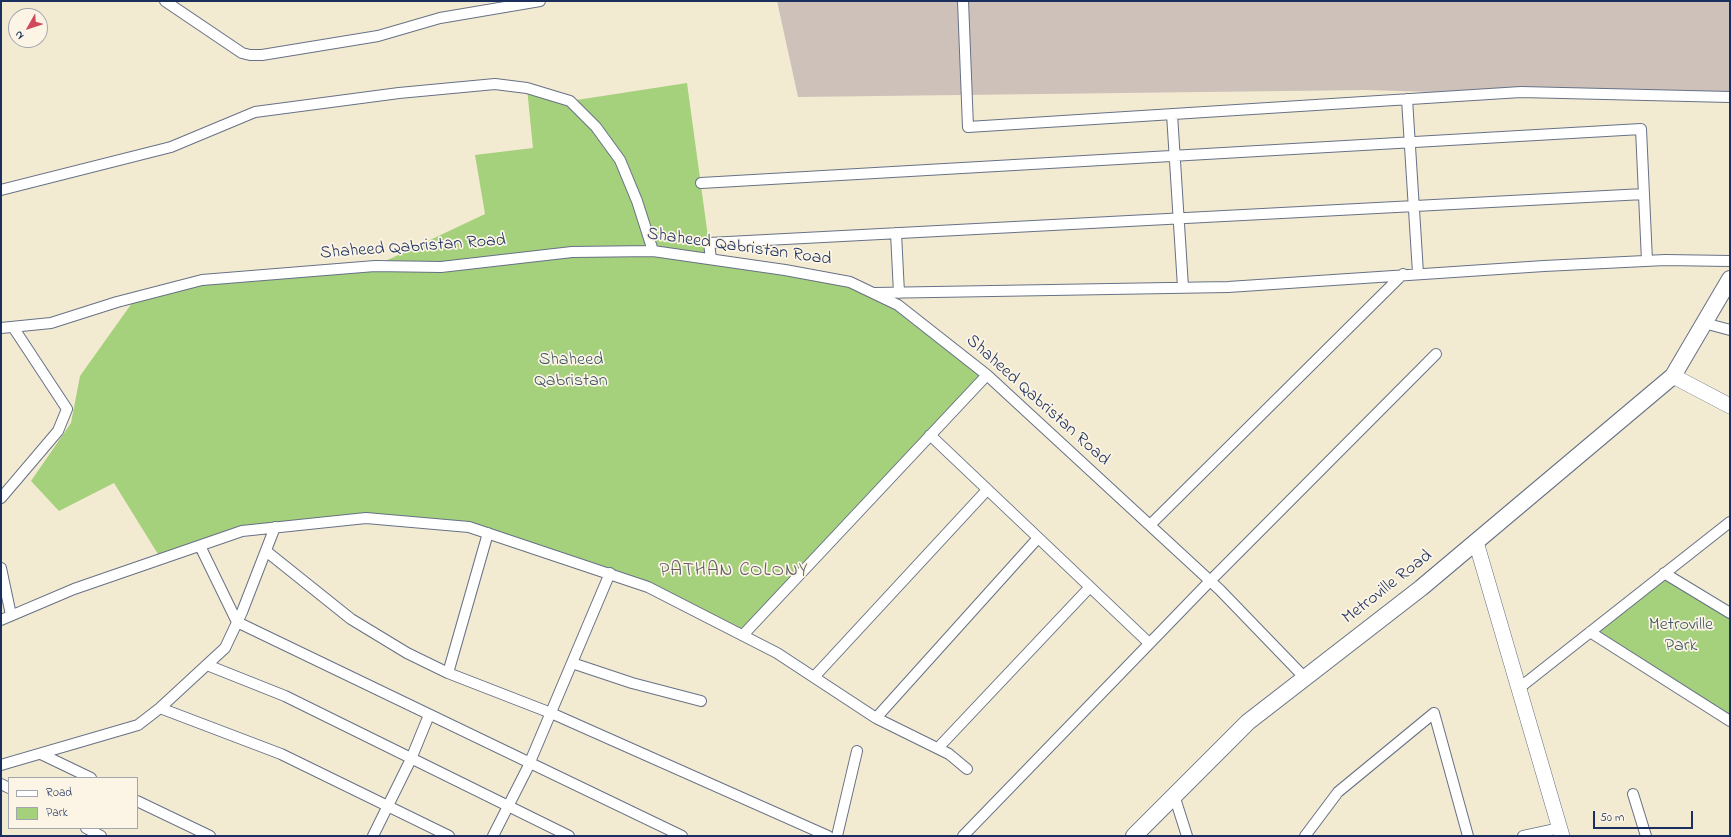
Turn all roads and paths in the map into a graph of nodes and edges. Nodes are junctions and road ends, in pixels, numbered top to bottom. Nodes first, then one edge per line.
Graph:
1 (165, 1) edge
2 (540, 1) edge
3 (963, 1) edge
4 (1730, 97) edge
5 (1407, 99) junction
6 (1172, 114) junction
7 (1410, 143) junction
8 (1175, 156) junction
9 (701, 183) dead end
10 (1, 190) edge
11 (1644, 194) junction
12 (1414, 206) junction
13 (1179, 218) junction
14 (896, 233) junction
15 (653, 251) junction
16 (711, 259) junction
17 (1647, 261) junction
18 (1730, 261) edge
19 (1418, 273) junction
20 (1403, 274) junction
21 (1730, 279) edge
22 (1183, 287) junction
23 (874, 293) junction
24 (899, 293) junction
25 (1704, 323) junction
26 (13, 327) junction
27 (1, 328) edge
28 (1730, 330) edge
29 (1436, 354) dead end
30 (987, 375) junction
31 (1673, 376) junction
32 (1730, 406) edge
33 (930, 435) junction
34 (987, 490) junction
35 (1, 498) edge
36 (1730, 522) edge
37 (1150, 525) junction
38 (275, 527) junction
39 (488, 533) junction
40 (1038, 538) junction
41 (1476, 542) junction
42 (200, 546) junction
43 (266, 551) junction
44 (1, 568) edge
45 (610, 573) junction
46 (1664, 573) junction
47 (1210, 581) junction
48 (1090, 587) junction
49 (1730, 613) edge
50 (11, 615) junction
51 (1, 620) edge
52 (237, 622) junction
53 (1590, 632) junction
54 (743, 635) junction
55 (1149, 643) junction
56 (572, 663) junction
57 (206, 665) junction
58 (448, 673) junction
59 (814, 677) junction
60 (1305, 678) junction
61 (1518, 689) junction
62 (701, 701) dead end
63 (160, 708) junction
64 (551, 714) junction
65 (429, 715) junction
66 (876, 718) junction
67 (1730, 721) edge
68 (938, 748) junction
69 (858, 751) dead end
70 (41, 754) junction
71 (411, 759) junction
72 (530, 764) junction
73 (1, 765) edge
74 (967, 769) dead end
75 (88, 777) edge
76 (1633, 794) dead end
77 (1174, 795) junction
78 (138, 801) edge
79 (387, 806) junction
80 (508, 807) junction
81 (88, 829) edge
82 (1561, 832) edge
83 (676, 835) edge
84 (101, 836) edge
85 (210, 836) edge
86 (373, 836) edge
87 (449, 836) edge
88 (493, 836) edge
89 (569, 836) edge
90 (828, 836) edge
91 (837, 836) edge
92 (963, 836) edge
93 (1134, 836) edge
94 (1187, 836) edge
95 (1305, 836) edge
96 (1468, 836) edge
97 (1523, 836) edge
98 (1646, 836) edge

1 - 2 street
3 - 6 street
4 - 5 street
5 - 6 street
5 - 7 street
6 - 8 street
7 - 8 street
7 - 11 street
7 - 12 street
8 - 9 street
8 - 13 street
10 - 15 street
11 - 12 street
11 - 17 street
12 - 13 street
12 - 19 street
13 - 14 street
13 - 22 street
14 - 16 street
14 - 24 street
15 - 16 street, Shaheed Qabristan Road
15 - 26 street, Shaheed Qabristan Road
16 - 23 street, Shaheed Qabristan Road
17 - 18 street
17 - 19 street
19 - 20 street
20 - 22 street
20 - 37 street
21 - 25 main road, Metroville Road
22 - 24 street
23 - 24 street
23 - 30 street, Shaheed Qabristan Road
25 - 28 street
25 - 31 main road, Metroville Road
26 - 27 street, Shaheed Qabristan Road
26 - 35 street
29 - 47 street
30 - 33 street
30 - 37 street, Shaheed Qabristan Road
31 - 32 street
31 - 41 main road, Metroville Road
33 - 34 street
33 - 54 street
34 - 40 street
34 - 59 street
36 - 46 street
37 - 47 street, Shaheed Qabristan Road
38 - 39 street
38 - 42 street
38 - 43 street
39 - 45 street
39 - 58 street
40 - 48 street
40 - 66 street
41 - 60 main road, Metroville Road
41 - 61 street
42 - 50 street
42 - 52 street
43 - 52 street
43 - 58 street
44 - 50 street
45 - 54 street
45 - 56 street
46 - 49 street
46 - 53 street
47 - 55 street
47 - 60 street, Shaheed Qabristan Road
48 - 55 street
48 - 68 street
50 - 51 street
52 - 57 street
52 - 65 street
53 - 61 street
53 - 67 street
54 - 59 street
55 - 92 street
56 - 62 street
56 - 64 street
57 - 63 street
57 - 71 street
58 - 64 street
59 - 66 street
60 - 77 main road, Metroville Road
61 - 82 street
63 - 70 street
63 - 79 street
64 - 72 street
64 - 90 street
65 - 71 street
65 - 72 street
66 - 68 street
68 - 74 street
69 - 91 street
70 - 73 street
70 - 75 street
71 - 79 street
71 - 80 street
72 - 80 street
72 - 83 street
76 - 98 street
77 - 93 main road, Metroville Road
77 - 94 street
78 - 85 street
79 - 86 street
79 - 87 street
80 - 88 street
80 - 89 street
81 - 84 street
82 - 97 street
95 - 96 street

